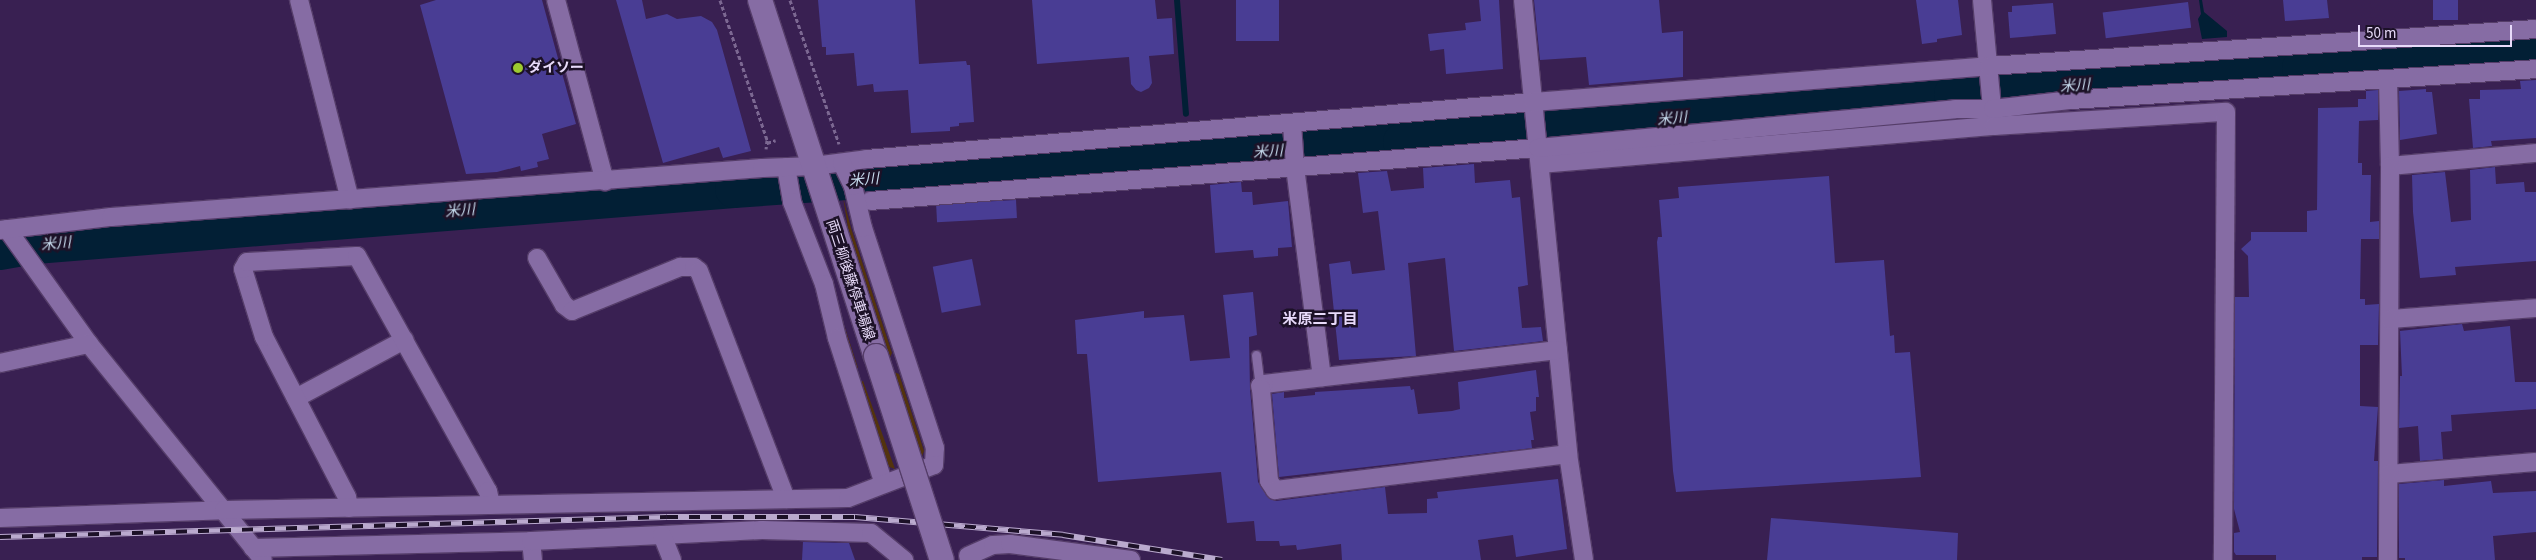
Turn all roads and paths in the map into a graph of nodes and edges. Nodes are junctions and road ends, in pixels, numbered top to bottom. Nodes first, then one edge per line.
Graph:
1 (299, 0) edge
2 (556, 0) edge
3 (720, 0) edge
4 (760, 0) edge
5 (790, 0) edge
6 (1523, 0) edge
7 (1982, 0) edge
8 (2536, 29) edge
9 (1989, 69) junction
10 (2536, 69) edge
11 (2388, 79) junction
12 (1533, 109) junction
13 (1993, 109) junction
14 (831, 119) junction
15 (826, 121) dead end
16 (1994, 126) junction
17 (1293, 128) junction
18 (776, 140) dead end
19 (766, 143) junction
20 (1538, 152) junction
21 (2536, 153) edge
22 (841, 155) junction
23 (761, 158) dead end
24 (1295, 165) junction
25 (786, 166) junction
26 (2390, 166) junction
27 (815, 168) junction
28 (605, 181) junction
29 (350, 200) junction
30 (870, 201) dead end
31 (7, 233) edge
32 (537, 258) dead end
33 (2536, 308) edge
34 (2390, 319) junction
35 (404, 340) junction
36 (89, 344) junction
37 (1558, 350) junction
38 (1256, 355) dead end
39 (0, 363) edge
40 (1322, 377) junction
41 (1260, 386) junction
42 (296, 398) junction
43 (1568, 454) junction
44 (2536, 462) edge
45 (2389, 474) junction
46 (884, 484) junction
47 (786, 499) junction
48 (491, 505) junction
49 (349, 508) junction
50 (224, 510) junction
51 (0, 518) edge
52 (662, 534) junction
53 (531, 541) junction
54 (258, 554) edge
55 (965, 559) edge
56 (533, 560) edge
57 (672, 560) edge
58 (904, 560) edge
59 (942, 560) edge
60 (1131, 560) edge
61 (1584, 560) edge
62 (2223, 560) edge
63 (2388, 560) edge

1 - 29 street
2 - 28 street
3 - 19 path
4 - 27 main road, 両三柳後藤停車場線
5 - 14 path
6 - 12 street
7 - 9 street
8 - 9 street
9 - 12 street
9 - 13 street
10 - 11 street
11 - 13 street
11 - 26 street
12 - 17 street
12 - 20 street
13 - 16 street
13 - 20 street
14 - 15 path
14 - 22 path
16 - 20 street
16 - 62 street
17 - 22 street
17 - 24 street
18 - 19 path
19 - 23 path
20 - 24 street
20 - 37 street
21 - 26 street
22 - 27 street
22 - 46 street
24 - 30 street
24 - 40 street
25 - 27 street
25 - 28 street
25 - 46 street
26 - 34 street
27 - 59 main road, 両三柳後藤停車場線, bridge
28 - 29 street
29 - 31 street
31 - 36 street
32 - 47 street
33 - 34 street
34 - 45 street
35 - 42 street
35 - 42 street
35 - 48 street
36 - 39 street
36 - 50 street
37 - 40 street
37 - 43 street
38 - 41 lane
40 - 41 street
41 - 43 street
42 - 49 street
43 - 61 street
44 - 45 street
45 - 63 street
46 - 47 street
47 - 48 street
48 - 49 street
49 - 50 street
50 - 51 street
50 - 54 street
52 - 53 street
52 - 57 street
52 - 58 street
53 - 54 street
53 - 56 street
55 - 60 street

